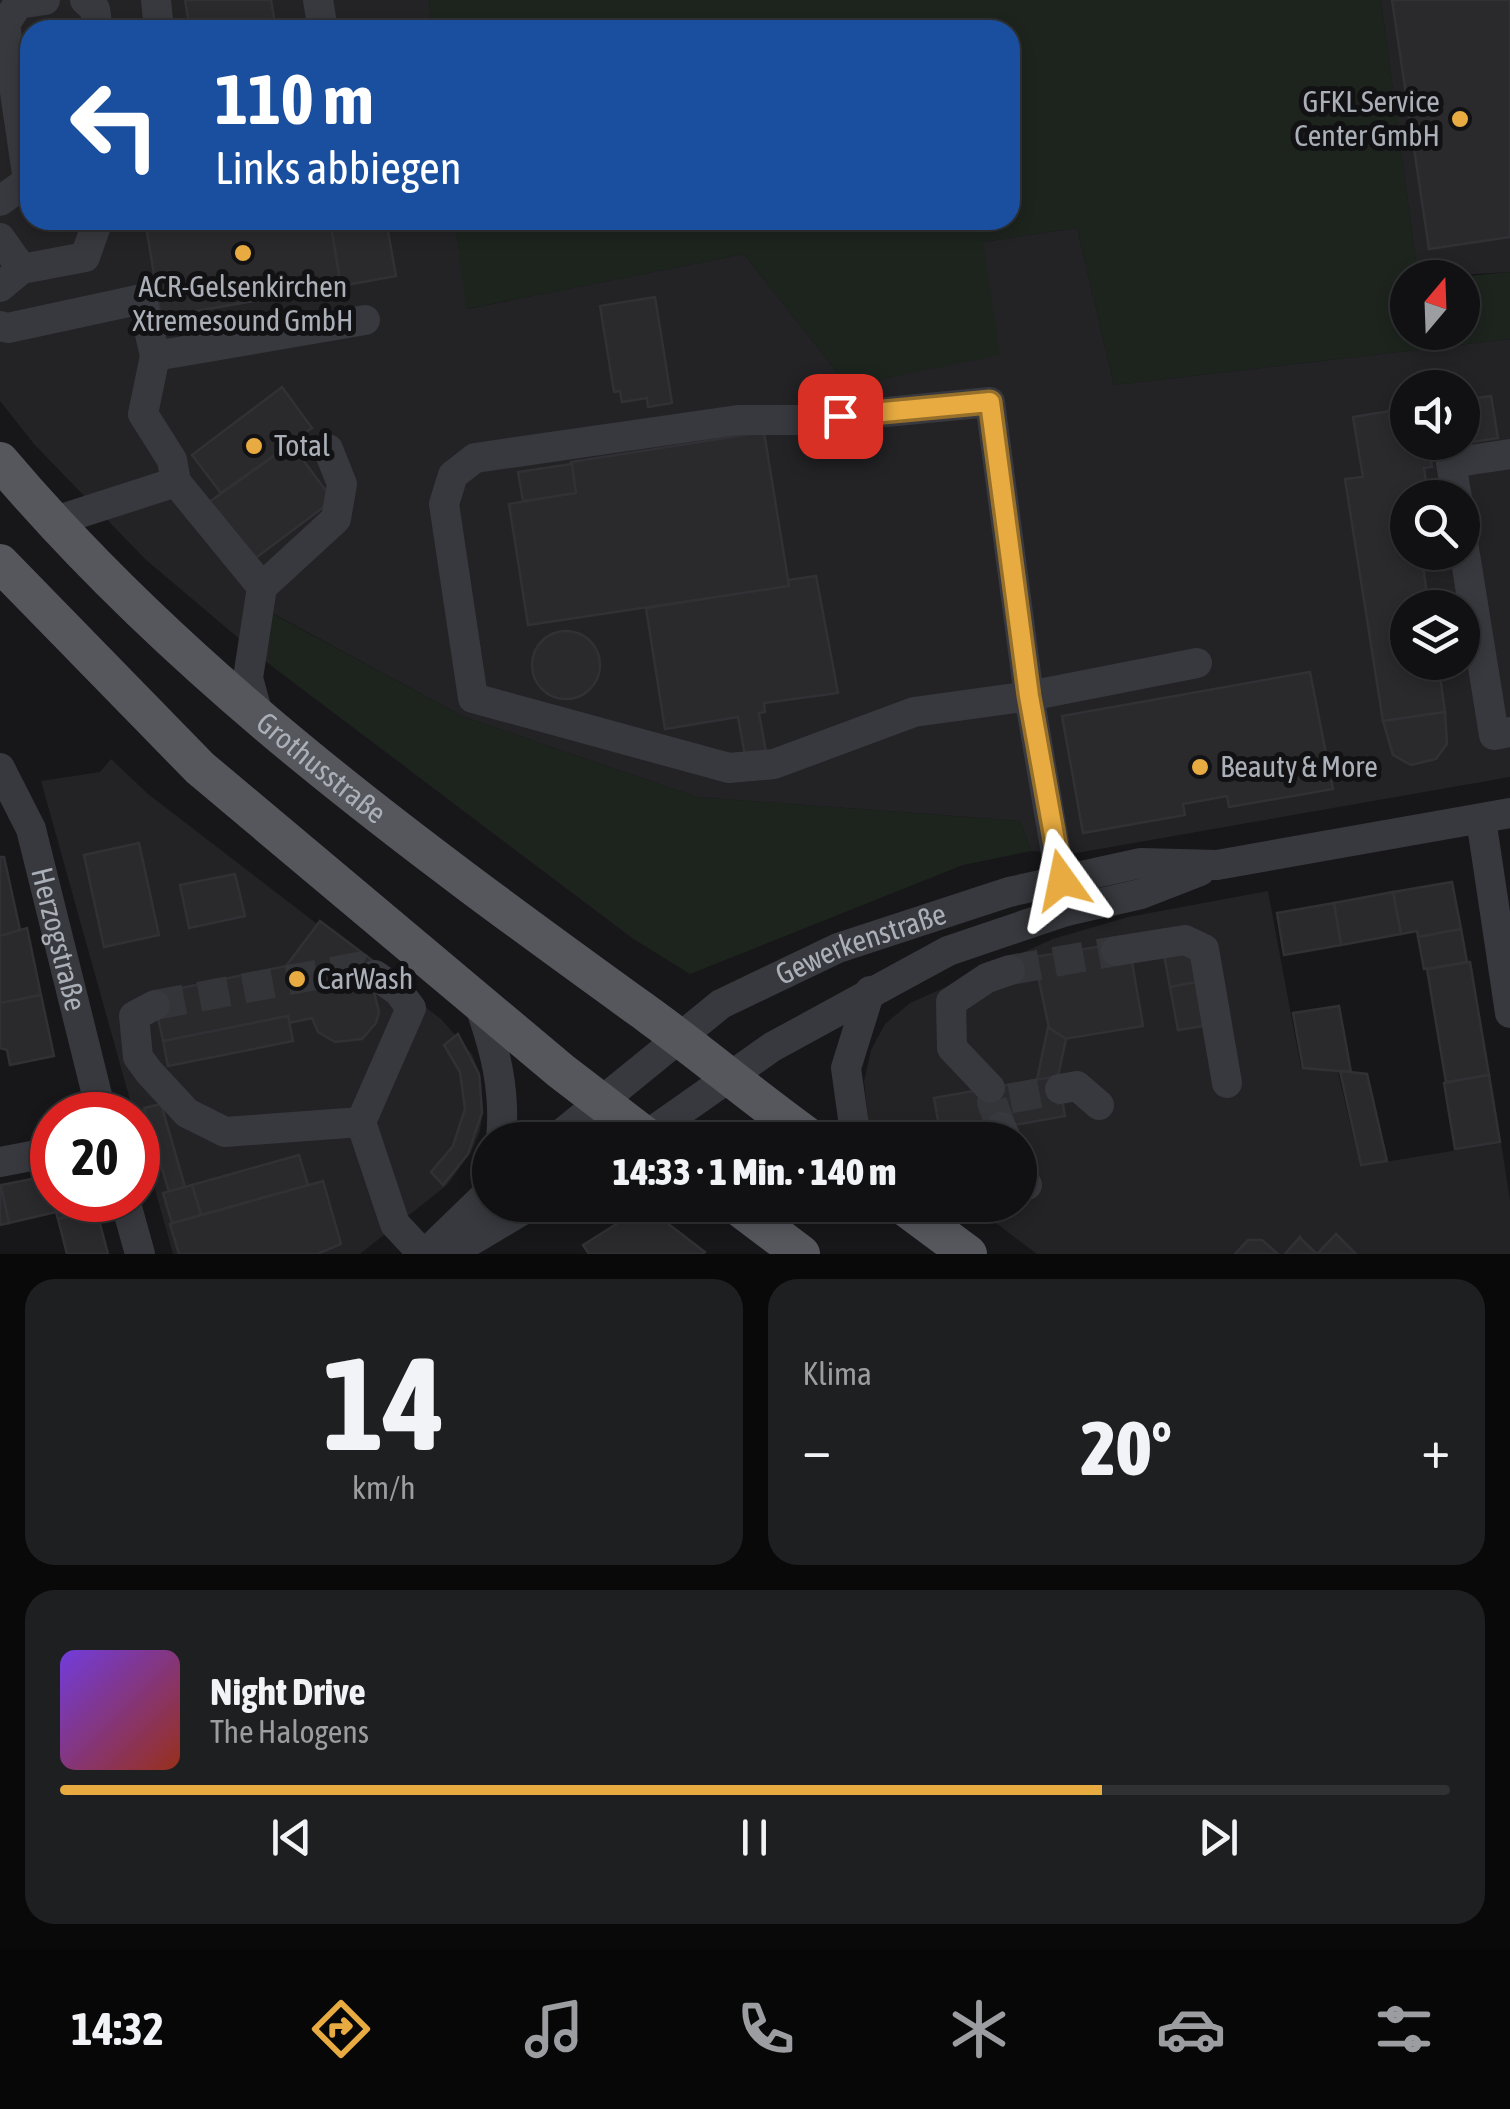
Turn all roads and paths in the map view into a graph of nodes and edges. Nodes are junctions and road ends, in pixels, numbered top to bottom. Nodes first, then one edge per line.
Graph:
1 (44, 0) edge
2 (20, 126) edge
3 (94, 230) edge
4 (0, 238) edge
5 (11, 278) edge
6 (365, 320) dead end
7 (0, 326) edge
8 (155, 356) junction
9 (328, 449) dead end
10 (1510, 454) edge
11 (0, 461) edge
12 (1453, 480) edge
13 (176, 482) junction
14 (52, 522) junction
15 (0, 563) edge
16 (1467, 570) edge
17 (262, 586) junction
18 (1197, 663) dead end
19 (1029, 696) junction
20 (260, 722) junction
21 (1510, 732) edge
22 (0, 768) edge
23 (1495, 816) edge
24 (1218, 865) junction
25 (1062, 880) junction
26 (1502, 884) edge
27 (1066, 911) junction
28 (1116, 951) tunnel mouth
29 (1010, 970) tunnel mouth
30 (375, 974) tunnel mouth
31 (870, 991) junction
32 (477, 998) junction
33 (155, 1005) dead end
34 (1510, 1012) edge
35 (678, 1036) junction
36 (727, 1076) junction
37 (1227, 1083) dead end
38 (990, 1088) dead end
39 (1060, 1089) tunnel mouth
40 (96, 1092) edge
41 (602, 1104) junction
42 (1099, 1105) dead end
43 (361, 1122) junction
44 (503, 1122) edge
45 (578, 1122) edge
46 (625, 1122) edge
47 (668, 1122) edge
48 (789, 1122) edge
49 (854, 1122) edge
50 (30, 1156) edge
51 (0, 1162) edge
52 (472, 1208) edge
53 (131, 1222) edge
54 (503, 1222) edge
55 (759, 1222) edge
56 (925, 1222) edge
57 (140, 1254) edge
58 (424, 1254) edge
59 (449, 1254) edge
60 (801, 1254) edge
61 (968, 1254) edge

1 - 2 street
3 - 5 street
4 - 5 street
6 - 8 street
7 - 8 street
8 - 13 street
9 - 17 street
10 - 12 street
11 - 14 main road, Grothusstraße
13 - 14 street
13 - 17 street
14 - 20 main road, Grothusstraße
15 - 32 main road
16 - 21 street
17 - 20 street
18 - 19 street
19 - 19 street
19 - 25 street
20 - 35 main road, Grothusstraße
22 - 40 street, Herzogstraße
23 - 24 street, Gewerkenstraße
23 - 26 street
24 - 25 street, Gewerkenstraße
24 - 27 street, Gewerkenstraße
25 - 27 street
25 - 35 street, Gewerkenstraße
26 - 34 street
27 - 31 street, Gewerkenstraße
28 - 37 street
29 - 38 street
30 - 43 street
31 - 36 street, Gewerkenstraße
31 - 49 street
32 - 41 main road
32 - 44 street
33 - 43 street
35 - 36 main road, Grothusstraße
35 - 41 street, Gewerkenstraße
36 - 47 street, Gewerkenstraße
36 - 48 main road, Grothusstraße
39 - 42 street
41 - 45 street, Gewerkenstraße
41 - 46 main road
43 - 58 street
50 - 51 street
52 - 58 street
53 - 57 street
54 - 59 street
55 - 60 main road
56 - 61 main road

